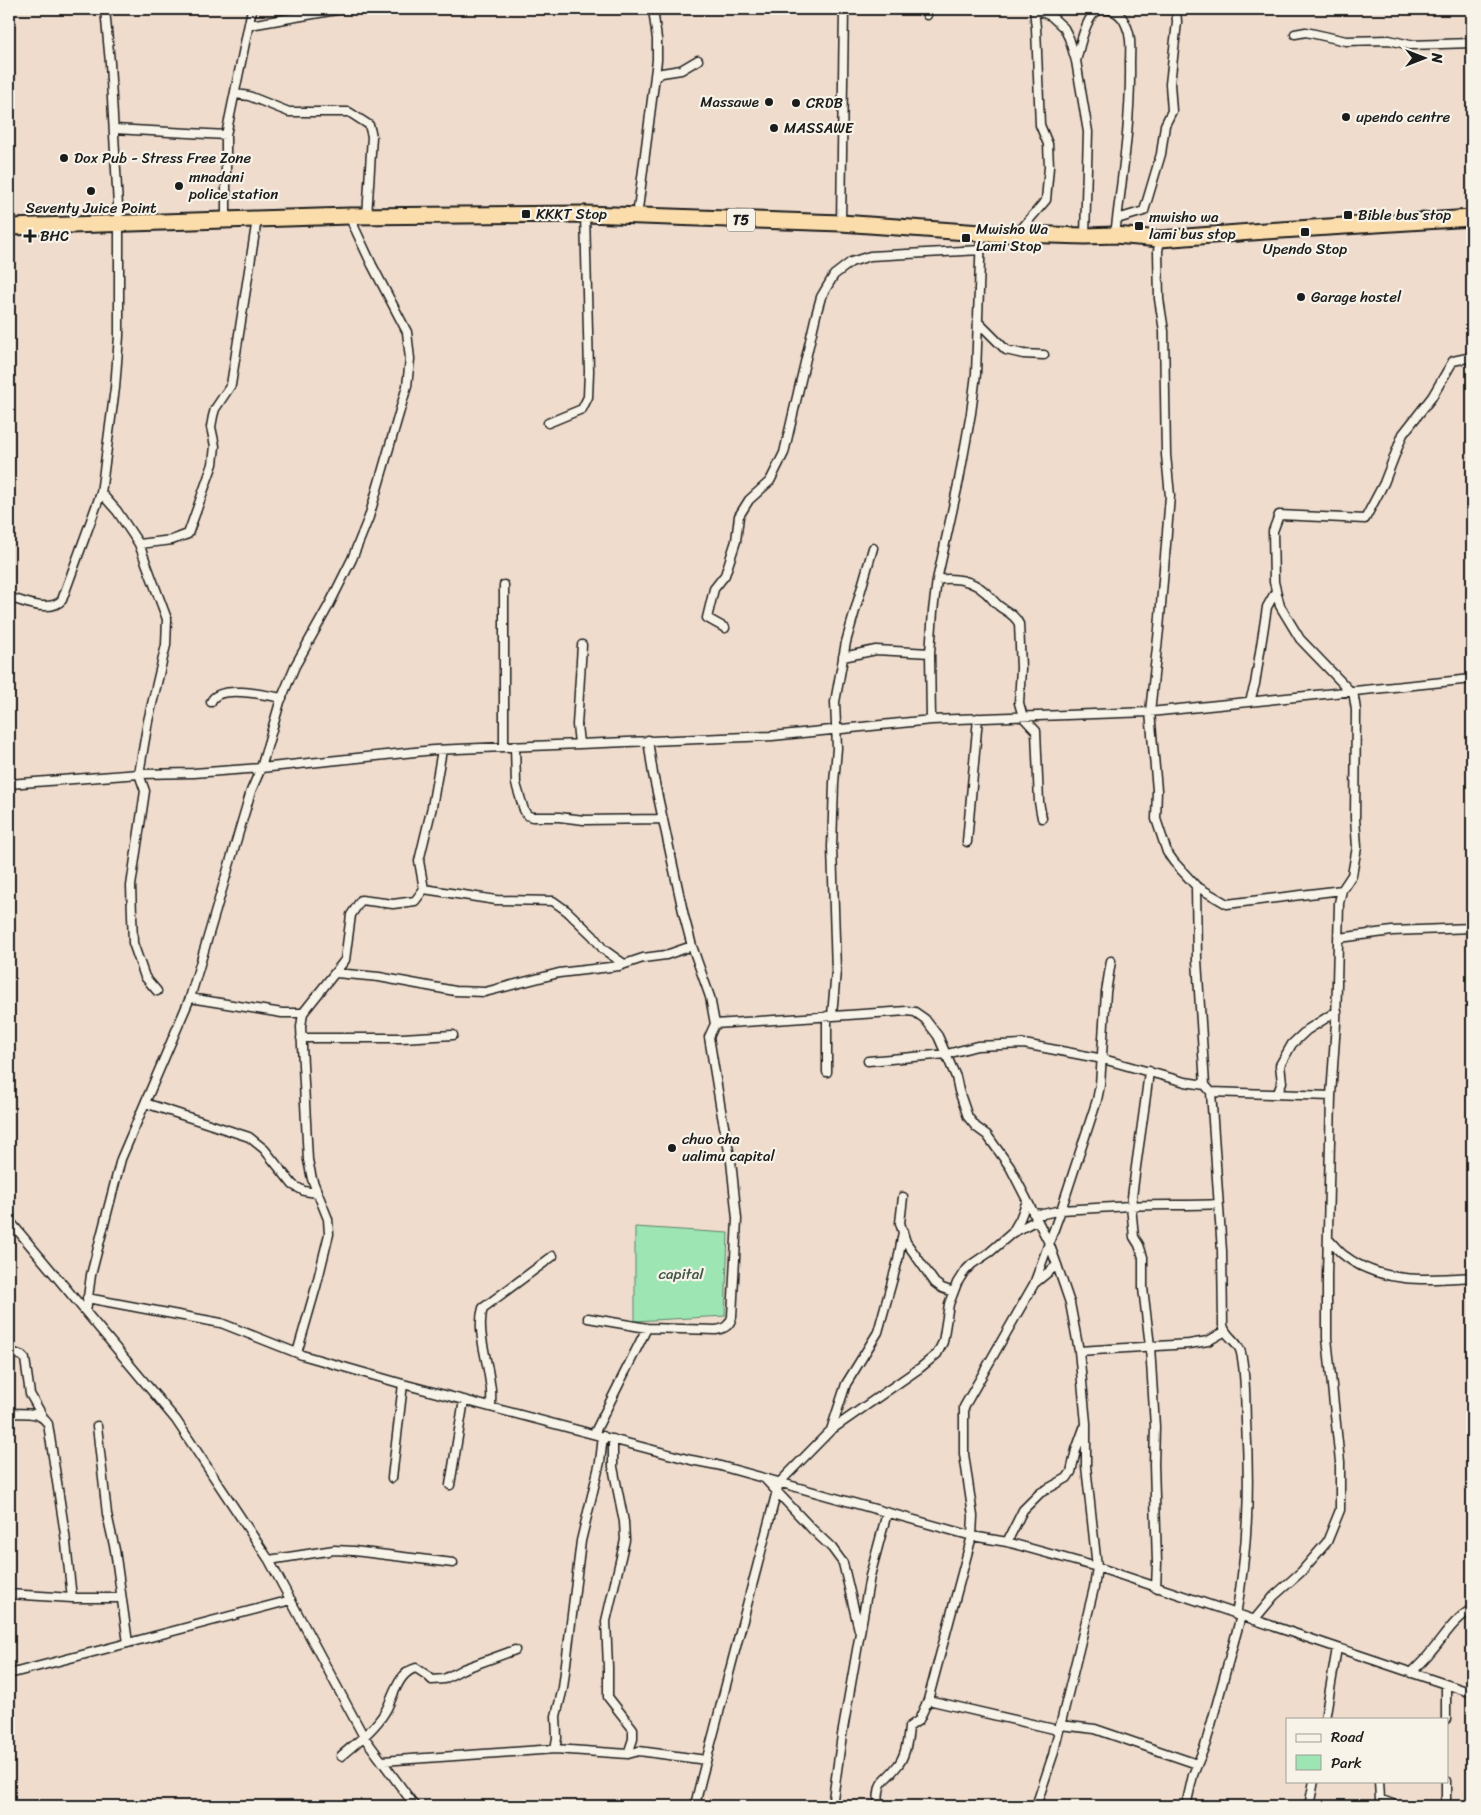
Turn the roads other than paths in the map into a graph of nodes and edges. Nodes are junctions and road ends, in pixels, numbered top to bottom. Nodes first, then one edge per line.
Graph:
1 (105, 9) edge
2 (252, 9) edge
3 (342, 9) edge
4 (652, 9) edge
5 (844, 9) edge
6 (1034, 9) edge
7 (1176, 9) edge
8 (250, 24) junction
9 (1295, 34) dead end
10 (1472, 43) edge
11 (698, 60) dead end
12 (1076, 60) junction
13 (656, 76) junction
14 (236, 94) junction
15 (114, 129) junction
16 (226, 135) junction
17 (585, 214) junction
18 (349, 216) junction
19 (367, 217) junction
20 (637, 217) junction
21 (258, 218) junction
22 (1472, 218) edge
23 (226, 219) junction
24 (1117, 219) junction
25 (841, 223) junction
26 (119, 224) junction
27 (9, 227) edge
28 (981, 233) junction
29 (1017, 234) junction
30 (1115, 235) junction
31 (1085, 236) junction
32 (1160, 239) junction
33 (981, 250) junction
34 (978, 322) junction
35 (1044, 356) dead end
36 (1472, 357) edge
37 (548, 423) dead end
38 (101, 493) junction
39 (139, 544) junction
40 (874, 548) dead end
41 (937, 580) junction
42 (504, 585) dead end
43 (1276, 591) junction
44 (9, 597) edge
45 (725, 628) dead end
46 (582, 645) dead end
47 (930, 653) junction
48 (843, 657) junction
49 (1472, 679) edge
50 (1351, 691) junction
51 (282, 698) junction
52 (1250, 701) junction
53 (211, 702) dead end
54 (1150, 712) junction
55 (1023, 717) junction
56 (978, 718) junction
57 (931, 720) junction
58 (836, 730) junction
59 (648, 740) junction
60 (579, 743) junction
61 (515, 746) junction
62 (504, 747) junction
63 (442, 750) junction
64 (261, 768) junction
65 (139, 774) junction
66 (9, 784) edge
67 (1042, 818) dead end
68 (663, 819) junction
69 (967, 842) dead end
70 (1196, 886) junction
71 (424, 889) junction
72 (1342, 890) junction
73 (1472, 928) edge
74 (1340, 938) junction
75 (692, 946) junction
76 (1111, 961) dead end
77 (624, 964) junction
78 (336, 972) junction
79 (157, 991) dead end
80 (190, 998) junction
81 (1336, 1011) junction
82 (303, 1013) junction
83 (829, 1016) junction
84 (715, 1024) junction
85 (453, 1035) dead end
86 (301, 1038) junction
87 (947, 1054) junction
88 (1102, 1059) junction
89 (868, 1062) dead end
90 (1149, 1071) junction
91 (828, 1072) dead end
92 (1205, 1085) junction
93 (1211, 1092) junction
94 (1278, 1093) junction
95 (1331, 1096) junction
96 (145, 1103) junction
97 (317, 1193) junction
98 (903, 1197) dead end
99 (1028, 1201) junction
100 (1218, 1204) junction
101 (1131, 1206) junction
102 (1061, 1210) junction
103 (1035, 1217) junction
104 (9, 1220) edge
105 (903, 1232) junction
106 (1012, 1232) junction
107 (1329, 1240) junction
108 (1049, 1243) junction
109 (553, 1256) dead end
110 (1057, 1265) junction
111 (1472, 1277) edge
112 (1034, 1284) junction
113 (953, 1292) junction
114 (87, 1298) junction
115 (86, 1312) junction
116 (588, 1318) dead end
117 (647, 1328) junction
118 (1224, 1332) junction
119 (1150, 1346) junction
120 (9, 1351) edge
121 (1078, 1351) junction
122 (297, 1353) junction
123 (404, 1384) junction
124 (464, 1400) junction
125 (491, 1407) junction
126 (9, 1413) edge
127 (44, 1417) junction
128 (1086, 1423) junction
129 (97, 1426) dead end
130 (831, 1430) junction
131 (598, 1435) junction
132 (613, 1439) junction
133 (392, 1478) dead end
134 (450, 1485) dead end
135 (777, 1487) junction
136 (887, 1513) junction
137 (972, 1536) junction
138 (1007, 1542) junction
139 (269, 1560) junction
140 (454, 1564) dead end
141 (1097, 1567) junction
142 (1156, 1588) junction
143 (9, 1594) edge
144 (72, 1598) junction
145 (121, 1598) junction
146 (290, 1600) junction
147 (1472, 1609) edge
148 (1239, 1615) junction
149 (1254, 1620) junction
150 (860, 1634) junction
151 (128, 1643) junction
152 (1337, 1648) junction
153 (515, 1650) dead end
154 (1412, 1673) junction
155 (9, 1674) edge
156 (1446, 1684) junction
157 (1472, 1693) edge
158 (928, 1700) junction
159 (1326, 1718) edge
160 (1446, 1718) edge
161 (1059, 1728) junction
162 (364, 1737) junction
163 (555, 1749) junction
164 (628, 1754) junction
165 (341, 1756) dead end
166 (706, 1760) junction
167 (382, 1761) junction
168 (1197, 1764) junction
169 (1314, 1782) edge
170 (1379, 1782) edge
171 (1446, 1782) edge
172 (697, 1804) edge
173 (414, 1806) edge
174 (832, 1806) edge
175 (878, 1806) edge
176 (1036, 1806) edge
177 (1186, 1806) edge
178 (1309, 1806) edge
179 (1397, 1806) edge
180 (1446, 1806) edge

1 - 15 street
2 - 8 street
3 - 8 street
4 - 13 street
5 - 25 street
6 - 12 street
6 - 29 street
7 - 24 street
8 - 14 street
9 - 10 street
11 - 13 street
12 - 24 street
12 - 31 street
13 - 20 street
14 - 16 street
14 - 19 street
15 - 16 street
15 - 26 street
16 - 23 street
17 - 19 highway, T5
17 - 20 highway, T5
17 - 37 street
18 - 19 highway, T5
18 - 21 highway, T5
18 - 51 street
20 - 25 highway, T5
21 - 23 highway, T5
21 - 39 street
22 - 32 highway, T5
23 - 26 highway, T5
24 - 30 street
25 - 28 highway, T5
26 - 27 highway, T5
26 - 38 street
28 - 29 highway, T5
28 - 33 street
29 - 31 highway, T5
30 - 31 highway, T5
30 - 32 highway, T5
32 - 54 street
33 - 34 street
33 - 45 street
34 - 35 street
34 - 41 street
36 - 43 street
38 - 39 street
38 - 44 street
39 - 65 street
40 - 48 street
41 - 47 street
41 - 55 street
42 - 62 street
43 - 50 street
43 - 52 street
46 - 60 street
47 - 48 street
47 - 57 street
48 - 58 street
49 - 50 street
50 - 52 street
50 - 72 street
51 - 53 street
51 - 64 street
52 - 54 street
54 - 55 street
54 - 70 street
55 - 56 street
55 - 67 street
56 - 57 street
56 - 69 street
57 - 58 street
58 - 59 street
58 - 83 street
59 - 60 street
59 - 68 street
60 - 61 street
61 - 62 street
61 - 68 street
62 - 63 street
63 - 64 street
63 - 71 street
64 - 65 street
64 - 80 street
65 - 66 street
65 - 79 street
68 - 75 street
70 - 72 street
70 - 92 street
71 - 77 street
71 - 78 street
72 - 74 street
73 - 74 street
74 - 81 street
75 - 77 street
75 - 84 street
76 - 88 street
77 - 78 street
78 - 82 street
80 - 82 street
80 - 96 street
81 - 94 street
81 - 95 street
82 - 86 street
83 - 84 street
83 - 87 street
83 - 91 street
84 - 117 street
85 - 86 street
86 - 97 street
87 - 88 street
87 - 89 street
87 - 99 street
88 - 90 street
88 - 102 street
90 - 92 street
90 - 101 street
92 - 93 street
93 - 94 street
93 - 100 street
94 - 95 street
95 - 107 street
96 - 97 street
96 - 114 street
97 - 122 street
98 - 105 street
99 - 103 street
99 - 106 street
100 - 101 street
100 - 118 street
101 - 102 street
101 - 119 street
102 - 103 street
102 - 108 street
103 - 106 street
103 - 108 street
104 - 115 street
105 - 113 street
105 - 130 street
106 - 113 street
107 - 111 street
107 - 149 street
108 - 110 street
108 - 112 street
109 - 125 street
110 - 112 street
110 - 121 street
112 - 137 street
113 - 130 street
114 - 115 street
114 - 122 street
115 - 139 street
116 - 117 street
117 - 131 street
118 - 119 street
118 - 148 street
119 - 121 street
119 - 142 street
120 - 127 street
121 - 128 street
122 - 123 street
123 - 124 street
123 - 133 street
124 - 125 street
124 - 134 street
125 - 131 street
126 - 127 street
127 - 144 street
128 - 138 street
128 - 141 street
129 - 145 street
130 - 135 street
131 - 132 street
131 - 163 street
132 - 135 street
132 - 164 street
135 - 136 street
135 - 150 street
135 - 166 street
136 - 137 street
136 - 150 street
137 - 138 street
137 - 158 street
138 - 141 street
139 - 140 street
139 - 146 street
141 - 142 street
141 - 161 street
142 - 148 street
143 - 144 street
144 - 145 street
145 - 151 street
146 - 151 street
146 - 162 street
147 - 154 street
148 - 149 street
148 - 168 street
149 - 152 street
150 - 174 street
151 - 155 street
152 - 154 street
152 - 159 street
153 - 162 street
154 - 156 street
156 - 157 street
156 - 160 street
158 - 161 street
158 - 175 street
161 - 168 street
161 - 176 street
162 - 165 street
162 - 167 street
163 - 164 street
163 - 167 street
164 - 166 street
166 - 172 street
167 - 173 street
168 - 177 street
169 - 178 street
170 - 179 street
171 - 180 street

